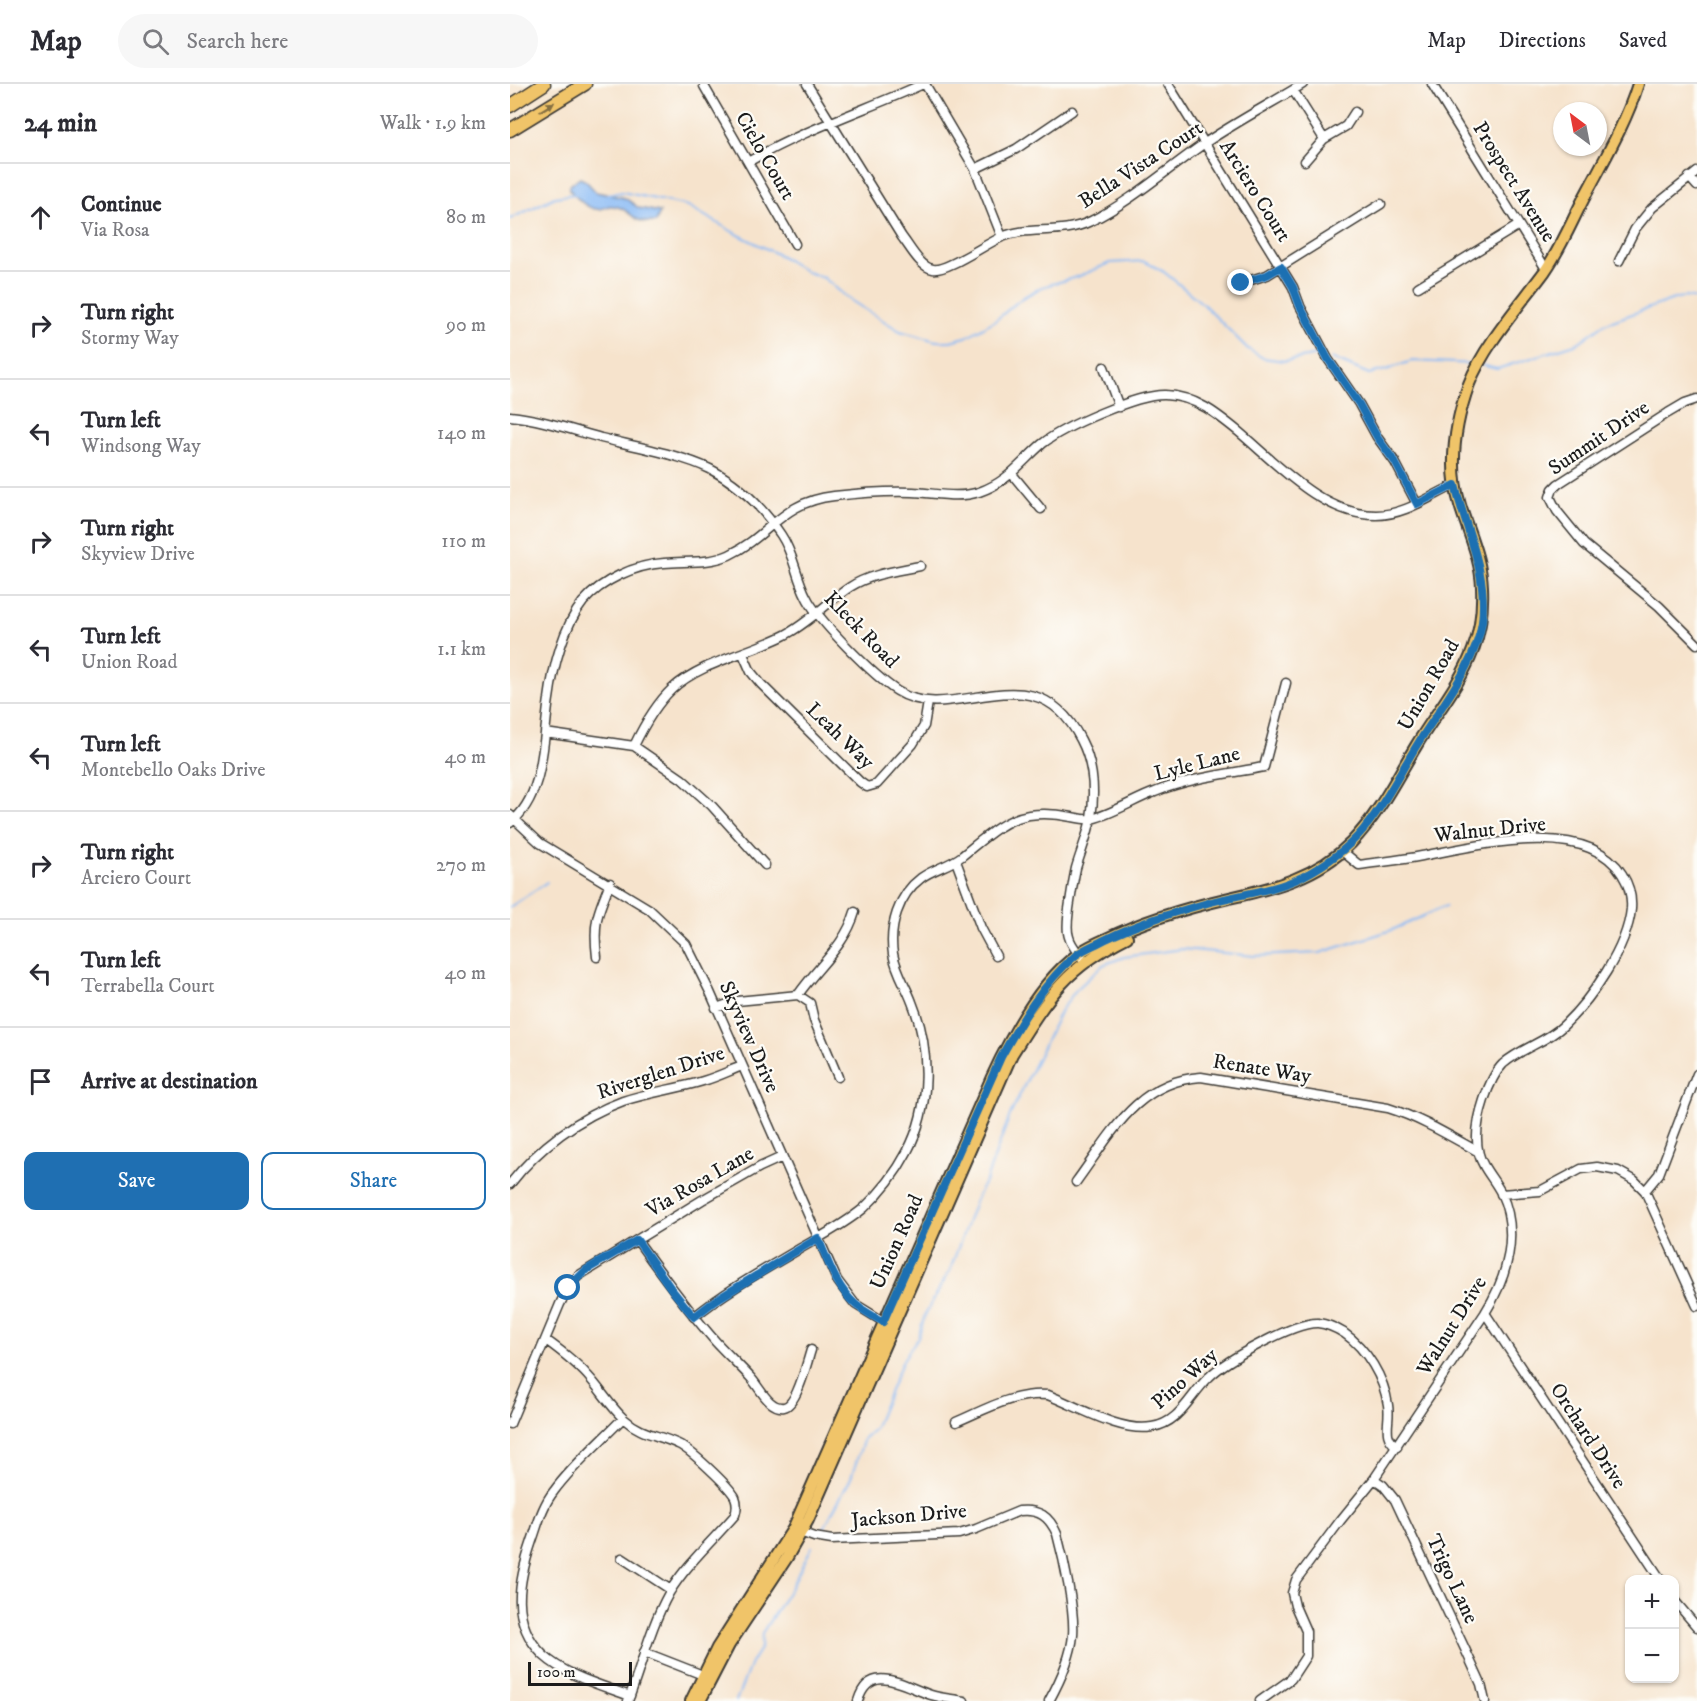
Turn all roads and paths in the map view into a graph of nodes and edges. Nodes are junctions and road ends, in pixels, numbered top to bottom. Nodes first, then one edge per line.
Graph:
1 (544, 84) edge
2 (585, 84) edge
3 (807, 84) edge
4 (924, 84) edge
5 (1168, 84) edge
6 (1303, 84) edge
7 (1432, 84) edge
8 (1638, 84) edge
9 (704, 86) edge
10 (1293, 90) junction
11 (510, 106) edge
12 (1072, 111) dead end
13 (1355, 112) dead end
14 (831, 123) junction
15 (510, 130) edge
16 (1324, 140) junction
17 (1205, 143) junction
18 (1305, 161) dead end
19 (748, 162) junction
20 (975, 169) junction
21 (1693, 174) edge
22 (1697, 186) edge
23 (1381, 204) dead end
24 (1519, 225) junction
25 (1002, 237) junction
26 (795, 244) dead end
27 (1619, 261) dead end
28 (1281, 267) junction
29 (1546, 269) junction
30 (1241, 283) dead end
31 (1418, 287) dead end
32 (1104, 367) dead end
33 (1697, 399) edge
34 (1119, 407) junction
35 (510, 416) edge
36 (1012, 474) junction
37 (1455, 485) junction
38 (1417, 504) junction
39 (1041, 509) dead end
40 (772, 523) junction
41 (920, 566) dead end
42 (817, 613) junction
43 (1697, 644) edge
44 (742, 654) junction
45 (1286, 683) dead end
46 (928, 702) junction
47 (544, 733) junction
48 (634, 746) junction
49 (512, 819) edge
50 (1091, 819) junction
51 (1342, 851) junction
52 (956, 861) junction
53 (765, 865) dead end
54 (610, 883) junction
55 (855, 912) dead end
56 (996, 956) dead end
57 (597, 957) dead end
58 (1081, 957) junction
59 (798, 995) junction
60 (716, 1008) junction
61 (742, 1066) junction
62 (1697, 1074) edge
63 (838, 1077) dead end
64 (1477, 1151) junction
65 (782, 1157) junction
66 (1076, 1182) dead end
67 (510, 1184) edge
68 (1645, 1191) junction
69 (1501, 1194) junction
70 (818, 1238) junction
71 (637, 1240) junction
72 (1697, 1306) edge
73 (1485, 1313) junction
74 (694, 1317) junction
75 (887, 1324) junction
76 (546, 1340) junction
77 (811, 1350) dead end
78 (623, 1418) junction
79 (956, 1422) dead end
80 (510, 1424) edge
81 (1397, 1447) junction
82 (1374, 1479) junction
83 (797, 1531) junction
84 (622, 1557) dead end
85 (1658, 1575) edge
86 (671, 1590) junction
87 (1679, 1606) edge
88 (1697, 1627) edge
89 (644, 1652) junction
90 (707, 1677) junction
91 (629, 1698) edge
92 (692, 1701) edge
93 (700, 1701) edge
94 (858, 1701) edge
95 (964, 1701) edge
96 (1049, 1701) edge
97 (1260, 1701) edge
98 (1485, 1701) edge

1 - 11 highway
15 -> 2 highway
3 - 14 street, Bella Vista Court
4 - 14 street
4 - 20 street
5 - 17 street, Arciero Court
6 - 10 street, Bella Vista Court
7 - 24 street, Prospect Avenue
8 - 29 main road, Union Road
9 - 19 street, Cielo Court
10 - 16 street
10 - 17 street, Bella Vista Court
12 - 20 street
13 - 16 street
14 - 19 street
14 - 25 street, Bella Vista Court
16 - 18 street
17 - 25 street, Bella Vista Court
17 - 28 street, Arciero Court
19 - 26 street, Cielo Court
20 - 25 street
21 - 22 street
21 - 27 street
23 - 28 street
24 - 29 street, Prospect Avenue
24 - 31 street
28 - 30 street
28 - 38 street, Arciero Court
29 - 37 main road, Union Road
32 - 34 street
33 - 43 street, Summit Drive
34 - 36 street
34 - 38 street
35 - 40 street, Kleck Road
36 - 39 street
36 - 40 street
37 - 38 street
37 - 51 main road, Union Road
40 - 42 street, Kleck Road
40 - 47 street
41 - 42 street
42 - 44 street
42 - 46 street, Kleck Road
44 - 46 street, Leah Way
44 - 48 street
45 - 50 street, Lyle Lane
46 - 50 street, Kleck Road
47 - 48 street
47 - 49 street
48 - 53 street
49 - 54 street, Skyview Drive
50 - 52 street
50 - 58 street, Kleck Road
51 - 58 main road, Union Road
51 - 64 street, Walnut Drive
52 - 56 street
52 - 70 street
54 - 57 street
54 - 60 street, Skyview Drive
55 - 59 street
58 - 75 main road, Union Road
59 - 60 street
59 - 63 street
60 - 61 street, Skyview Drive
61 - 65 street, Skyview Drive
61 - 67 street, Riverglen Drive
62 - 68 street
64 - 66 street, Renate Way
64 - 69 street, Walnut Drive
65 - 70 street, Skyview Drive
65 - 71 street, Via Rosa Lane
68 - 69 street
68 - 72 street
69 - 73 street, Walnut Drive
70 - 74 street
70 - 75 street, Skyview Drive
71 - 74 street
71 - 76 street, Via Rosa Lane
73 - 81 street, Walnut Drive
73 - 85 street, Orchard Drive
74 - 77 street
75 - 83 main road, Union Road
76 - 78 street
76 - 80 street, Via Rosa Lane
78 - 86 street
78 - 91 street
79 - 81 street, Pino Way
81 - 82 street, Walnut Drive
82 - 97 street, Walnut Drive
82 - 98 street, Trigo Lane
83 - 90 main road, Union Road
83 - 96 street, Jackson Drive
84 - 86 street
86 - 89 street
87 - 88 street
89 - 90 street
89 - 91 street
90 - 92 main road, Union Road
90 - 93 main road, Union Road
94 - 95 street

